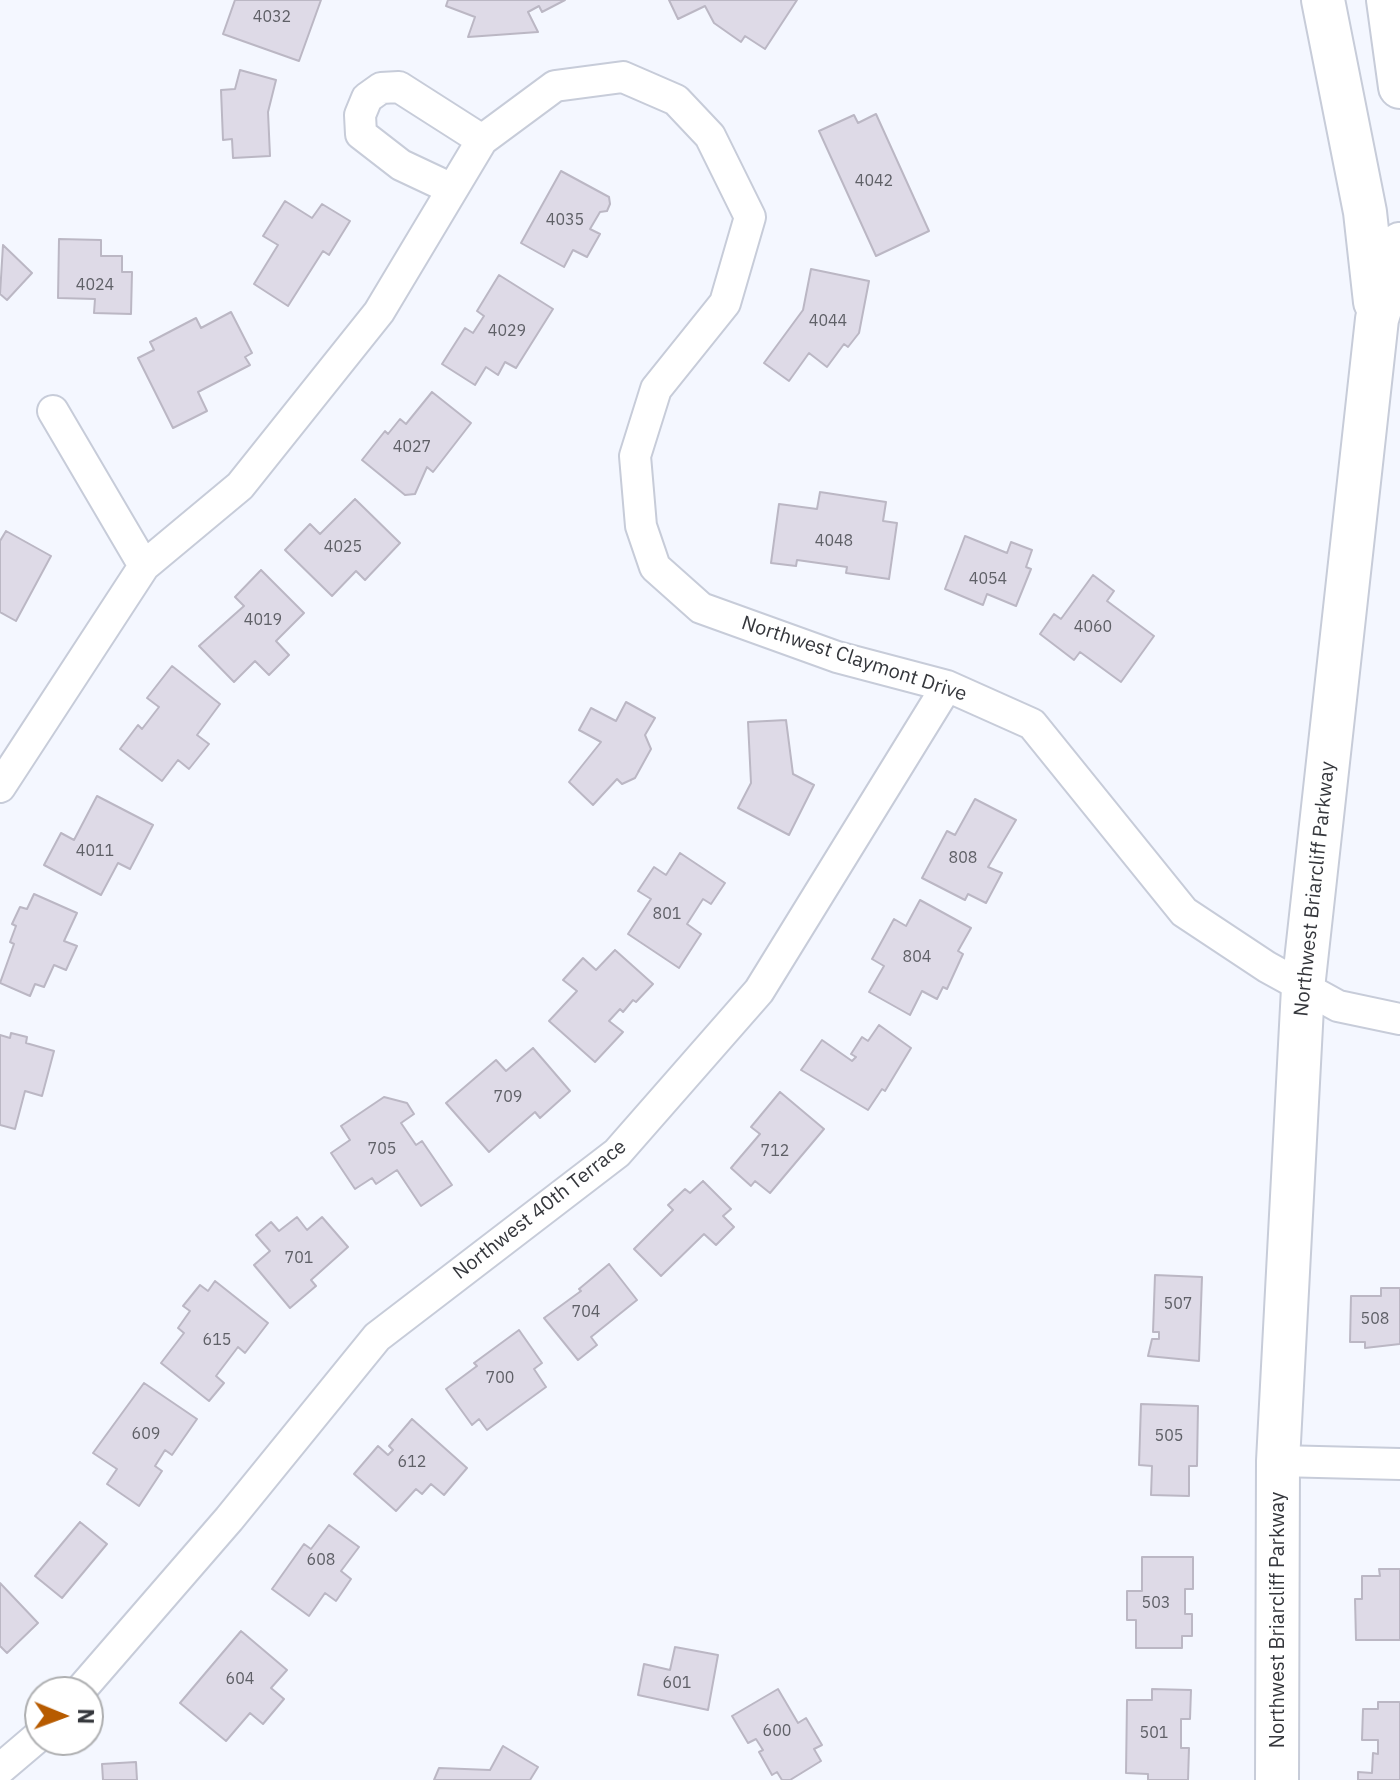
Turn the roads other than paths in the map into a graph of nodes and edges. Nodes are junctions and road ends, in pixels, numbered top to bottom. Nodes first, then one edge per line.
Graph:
1 (1323, 0) edge
2 (1388, 0) edge
3 (1400, 87) edge
4 (482, 140) junction
5 (452, 189) junction
6 (1400, 244) edge
7 (1377, 319) junction
8 (53, 411) dead end
9 (144, 566) junction
10 (947, 686) junction
11 (0, 787) edge
12 (1303, 988) junction
13 (1400, 1019) edge
14 (1278, 1461) junction
15 (1400, 1464) edge
16 (93, 1676) edge
17 (24, 1749) edge
18 (0, 1769) edge
19 (1277, 1780) edge

1 - 7 main road, Northwest Briarcliff Parkway
2 - 3 main road
4 - 5 street, Northwest Claymont Drive
4 - 5 street
4 - 10 street, Northwest Claymont Drive
5 - 9 street, Northwest Claymont Drive
6 - 7 main road, Northwest Briarcliff Parkway
7 - 12 main road, Northwest Briarcliff Parkway
8 - 9 street
9 - 11 street, Northwest Claymont Drive
10 - 12 street, Northwest Claymont Drive
10 - 16 street, Northwest 40th Terrace
12 - 13 street, Northwest Claymont Drive
12 - 14 main road, Northwest Briarcliff Parkway
14 - 15 street
14 - 19 main road, Northwest Briarcliff Parkway
17 - 18 street

